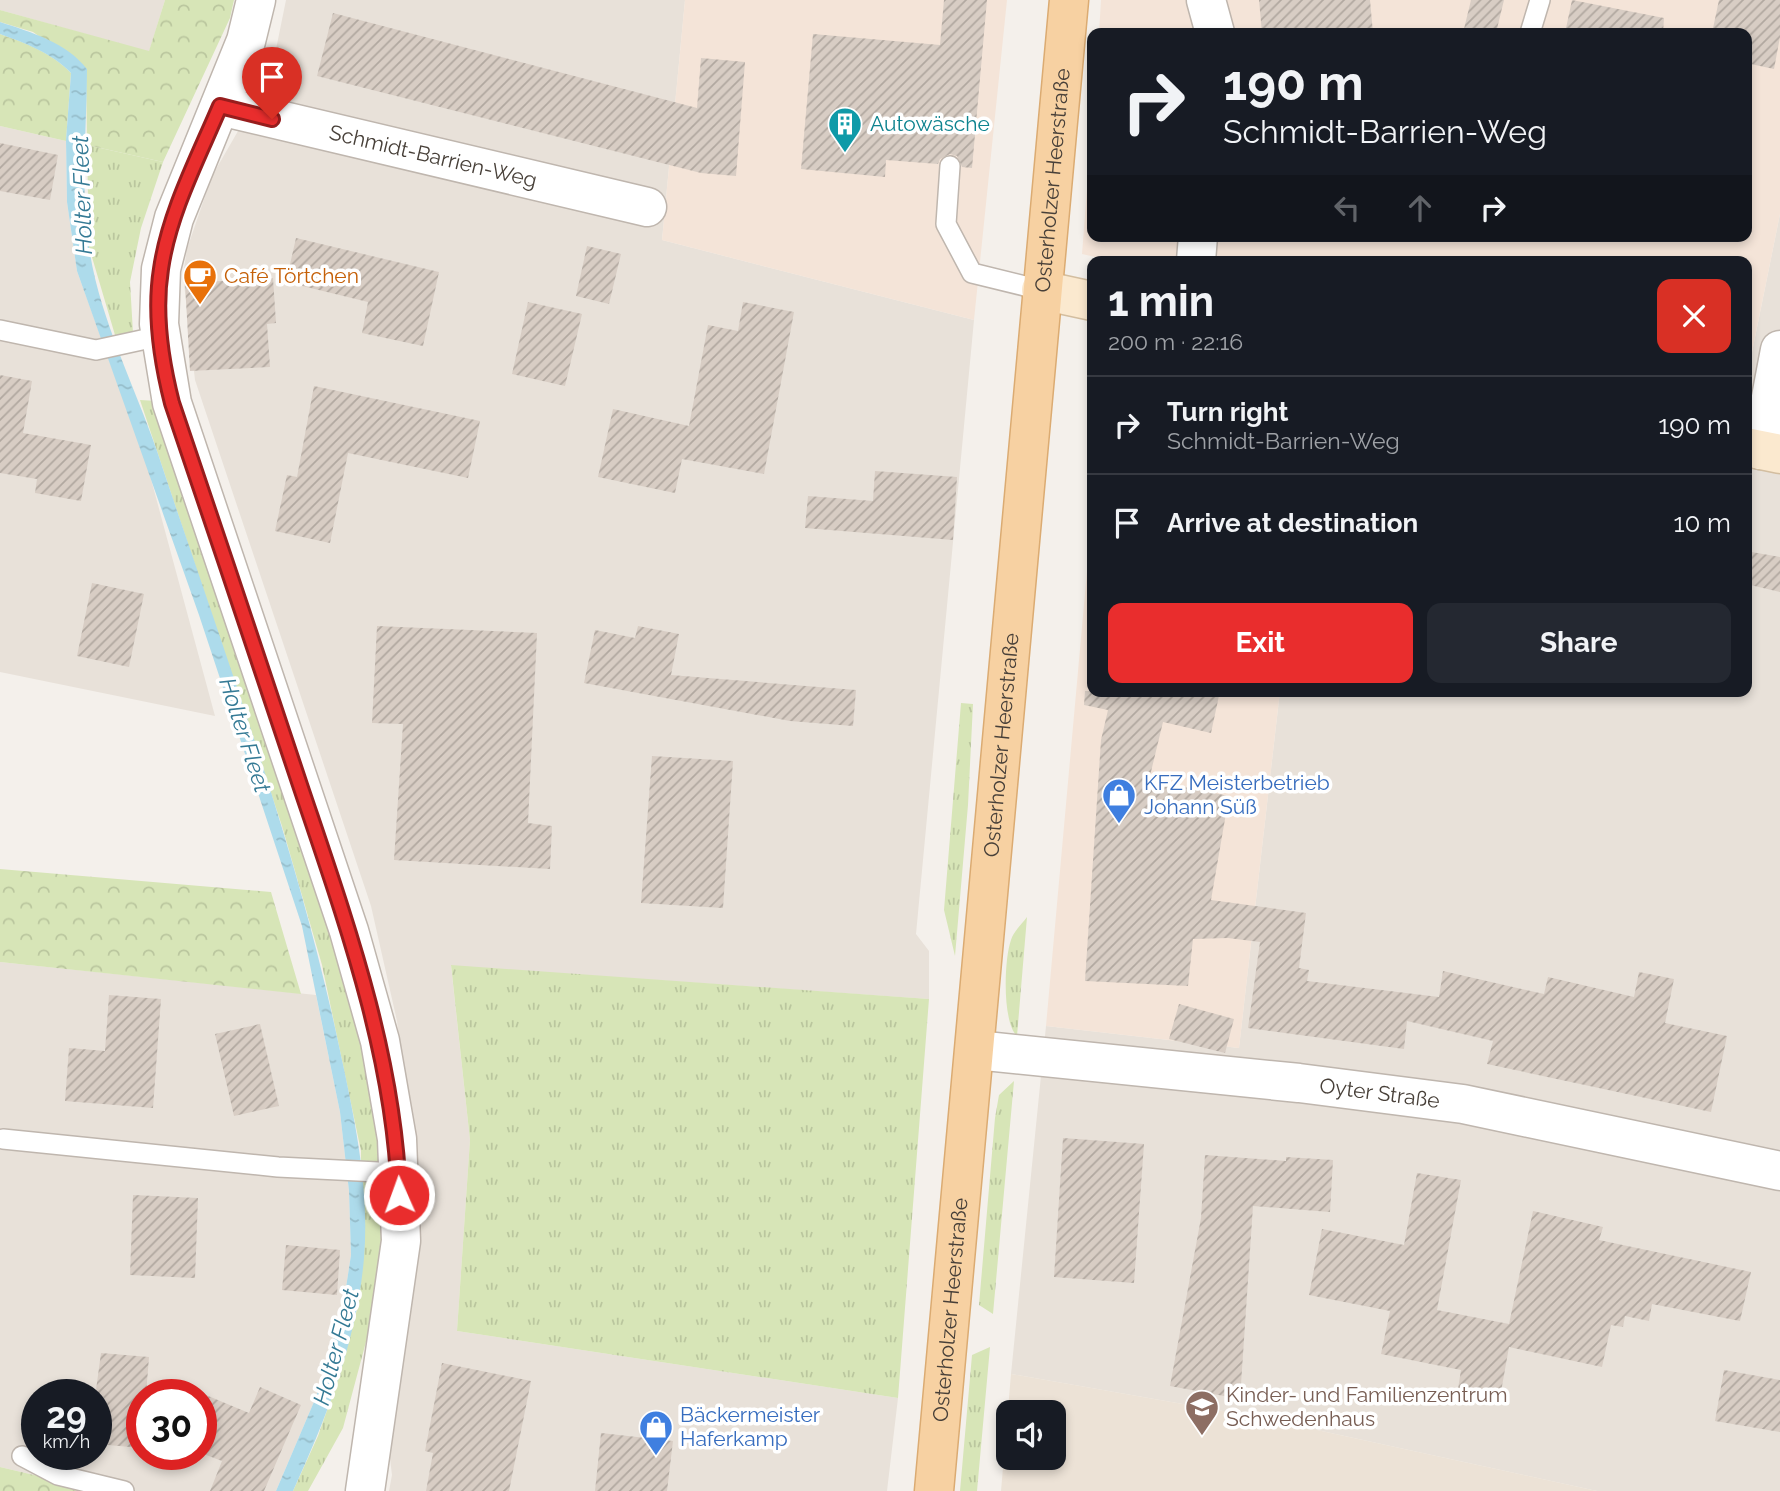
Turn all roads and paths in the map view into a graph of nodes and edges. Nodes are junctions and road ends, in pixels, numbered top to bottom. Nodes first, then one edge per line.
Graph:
1 (256, 0) edge
2 (1069, 0) edge
3 (1206, 0) edge
4 (1540, 0) edge
5 (1214, 28) edge
6 (1532, 28) edge
7 (220, 106) junction
8 (950, 166) dead end
9 (647, 207) dead end
10 (1041, 290) junction
11 (1087, 300) edge
12 (0, 330) edge
13 (160, 336) junction
14 (1780, 350) edge
15 (1762, 450) edge
16 (976, 1049) junction
17 (3, 1139) dead end
18 (1780, 1171) edge
19 (384, 1172) junction
20 (49, 1470) edge
21 (124, 1491) edge
22 (365, 1491) edge
23 (934, 1491) edge

1 - 7 street
2 - 10 main road, Osterholzer Heerstraße
3 - 5 street
4 - 6 lane
7 - 9 street, Schmidt-Barrien-Weg
7 - 13 street
8 - 10 lane
10 - 11 main road
10 - 16 main road, Osterholzer Heerstraße
12 - 13 lane
13 - 19 street
14 - 15 street
16 - 18 street, Oyter Straße
16 - 23 main road, Osterholzer Heerstraße
17 - 19 lane
19 - 22 street
20 - 21 lane

